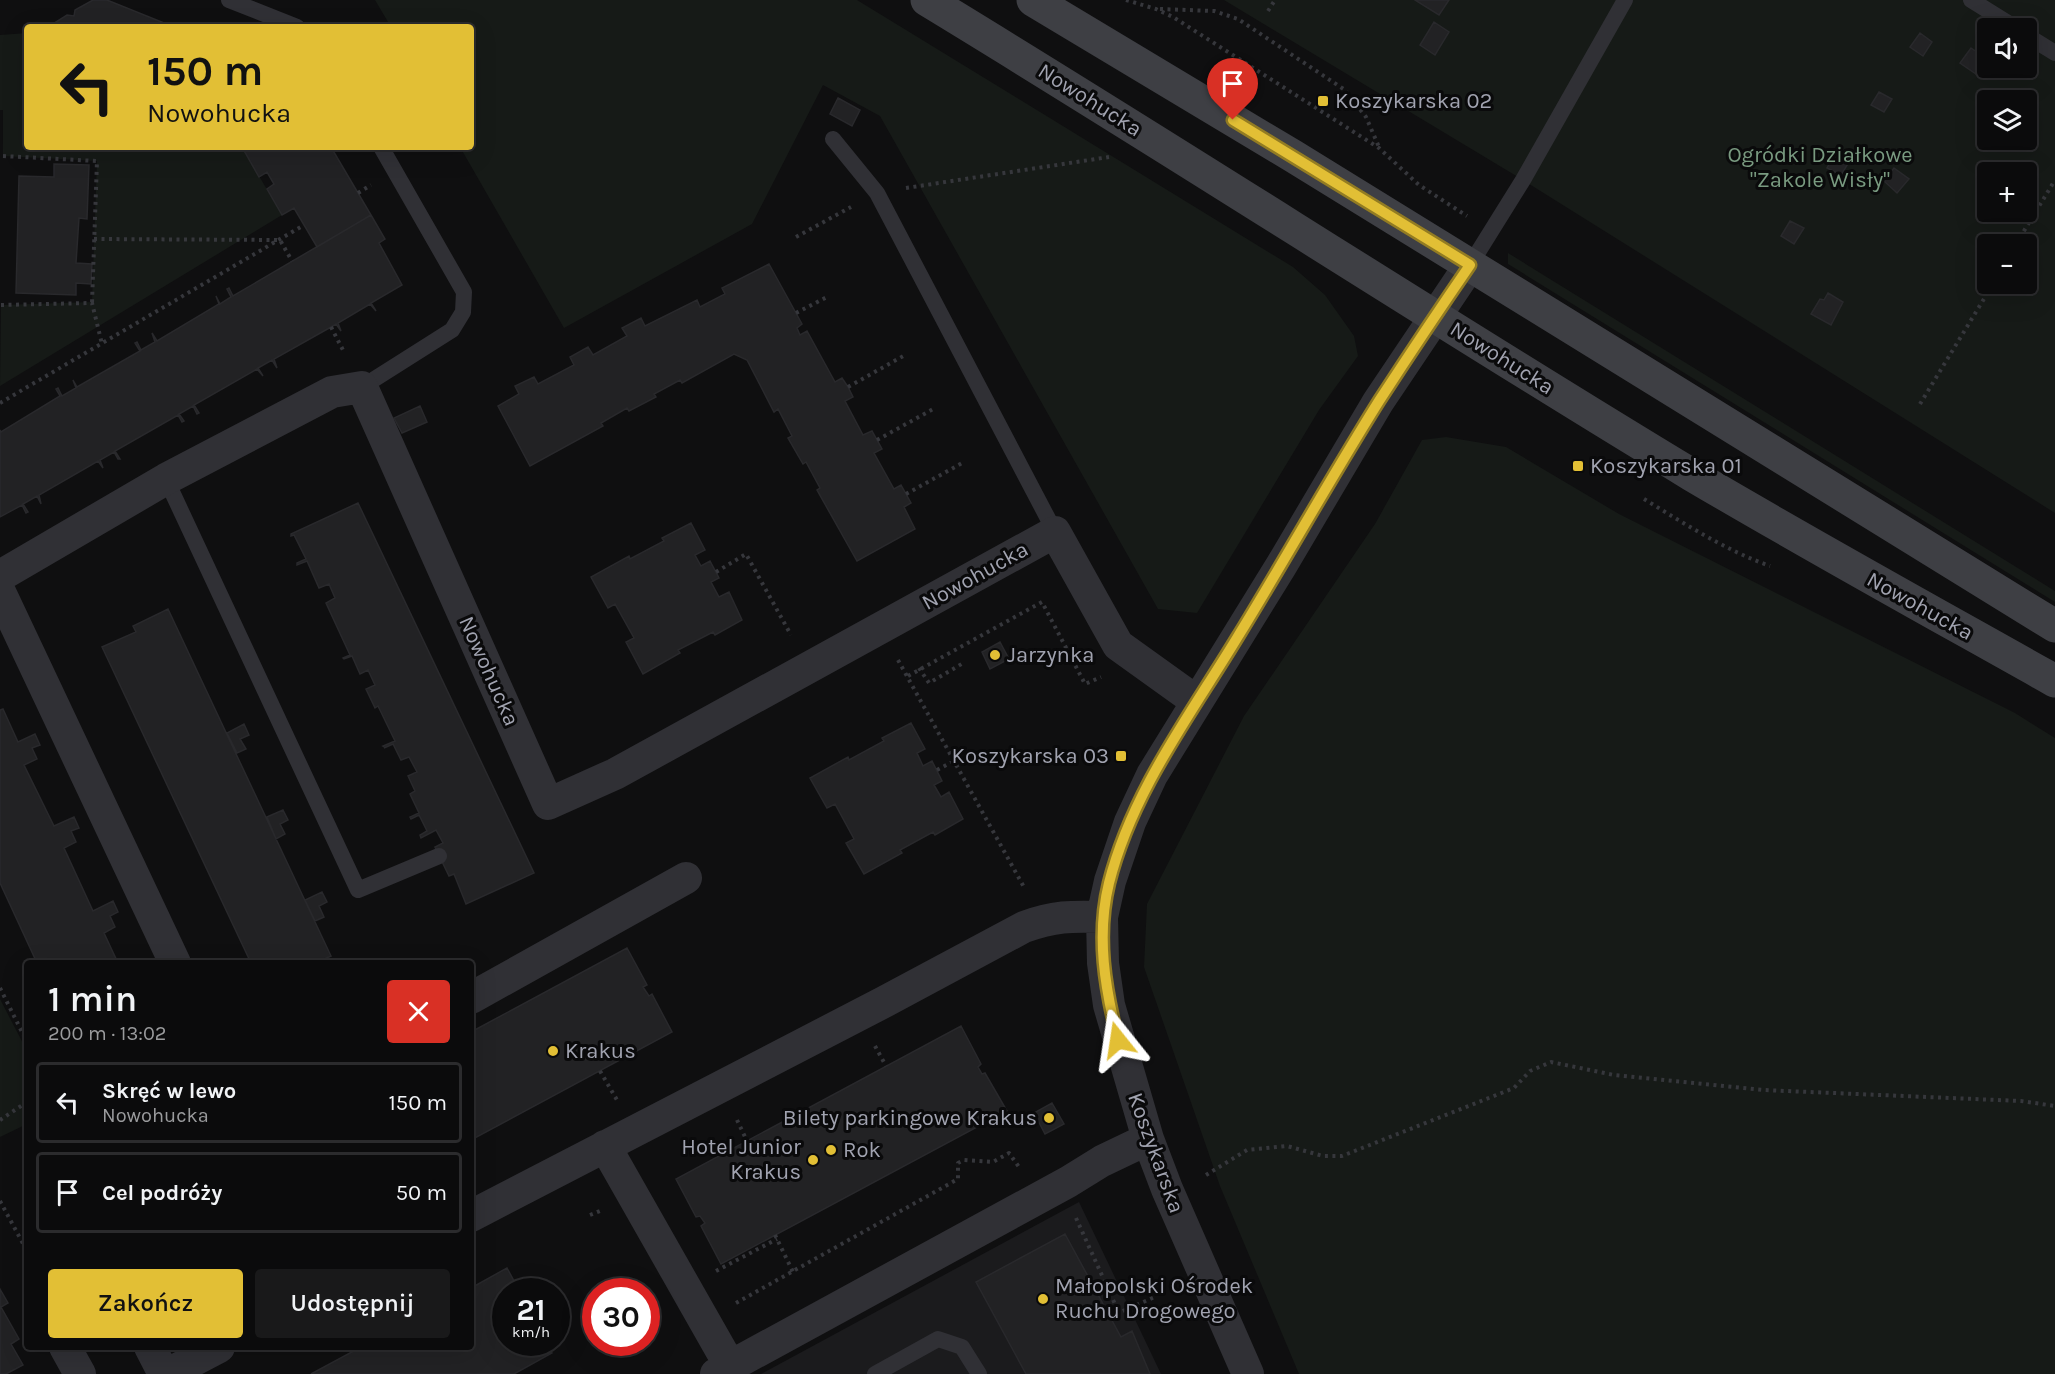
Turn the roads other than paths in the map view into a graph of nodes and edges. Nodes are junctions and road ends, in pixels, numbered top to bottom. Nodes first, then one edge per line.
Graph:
1 (229, 0) edge
2 (927, 0) edge
3 (1033, 0) edge
4 (1625, 0) edge
5 (1971, 0) edge
6 (2000, 18) edge
7 (289, 24) edge
8 (2037, 42) edge
9 (2055, 53) edge
10 (832, 138) dead end
11 (383, 150) edge
12 (1470, 265) junction
13 (1435, 317) junction
14 (362, 387) junction
15 (166, 479) junction
16 (1055, 532) junction
17 (0, 576) edge
18 (0, 592) edge
19 (2055, 626) edge
20 (2055, 681) edge
21 (1196, 701) junction
22 (439, 856) dead end
23 (686, 878) dead end
24 (1102, 917) junction
25 (174, 960) edge
26 (474, 996) edge
27 (1149, 1139) junction
28 (605, 1146) junction
29 (474, 1214) edge
30 (67, 1350) edge
31 (152, 1350) edge
32 (213, 1350) edge
33 (723, 1370) edge
34 (80, 1374) edge
35 (166, 1374) edge
36 (875, 1374) edge
37 (979, 1374) edge
38 (1248, 1374) edge

1 - 7 lane
2 - 13 main road, Nowohucka
3 - 12 main road
4 - 12 lane
5 - 6 lane
8 - 9 lane
10 - 16 lane
11 - 14 lane
12 - 13 street, Koszykarska
12 - 19 main road
13 - 20 main road, Nowohucka
13 - 21 street, Koszykarska
14 - 15 street
14 - 16 street, Nowohucka
15 - 17 street
15 - 22 lane
16 - 21 street
18 - 25 street
21 - 24 street, Koszykarska
23 - 26 street
24 - 27 street, Koszykarska
24 - 28 street
27 - 33 street
27 - 38 street, Koszykarska
28 - 29 street
28 - 33 street
30 - 34 street
31 - 35 street
32 - 35 street
36 - 37 lane

